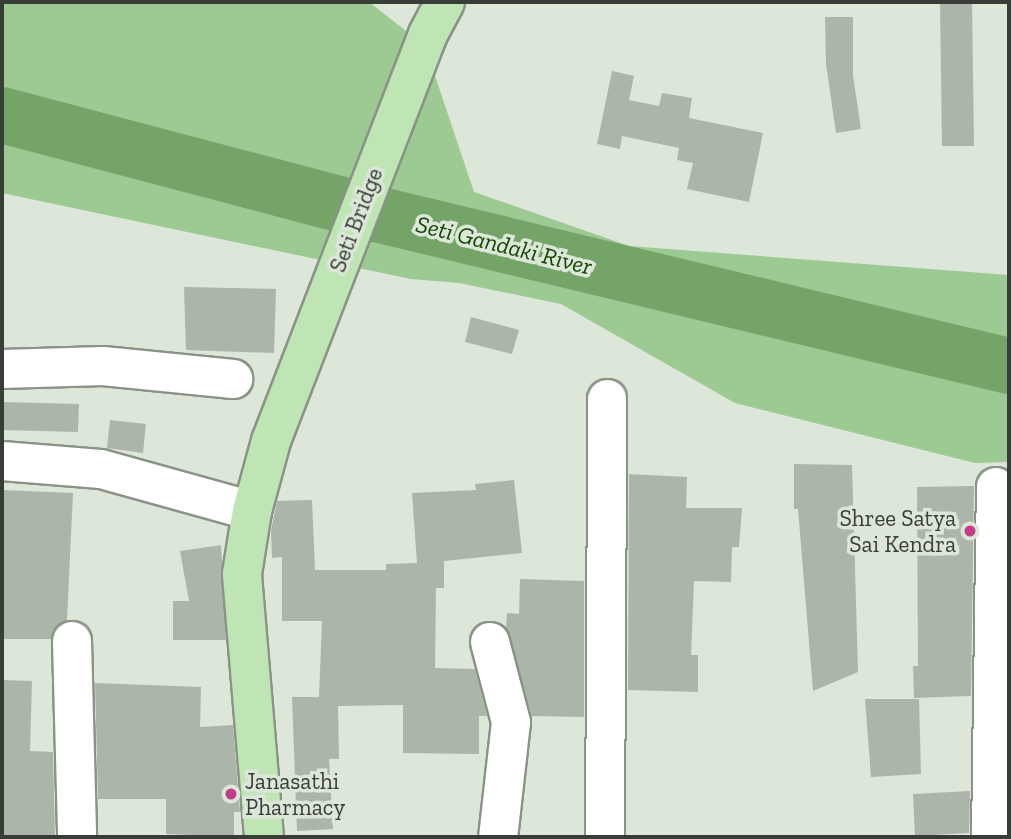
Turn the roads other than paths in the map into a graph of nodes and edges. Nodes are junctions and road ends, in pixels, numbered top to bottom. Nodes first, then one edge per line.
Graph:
1 (436, 18) edge
2 (2, 369) edge
3 (233, 379) dead end
4 (607, 399) dead end
5 (2, 461) edge
6 (996, 487) dead end
7 (252, 511) junction
8 (72, 641) dead end
9 (490, 642) dead end
10 (77, 837) edge
11 (264, 837) edge
12 (498, 837) edge
13 (605, 837) edge
14 (990, 837) edge

1 - 7 main road, Seti Bridge
2 - 3 street
4 - 13 street
5 - 7 street
6 - 14 street
7 - 11 main road, Seti Bridge
8 - 10 street
9 - 12 street

